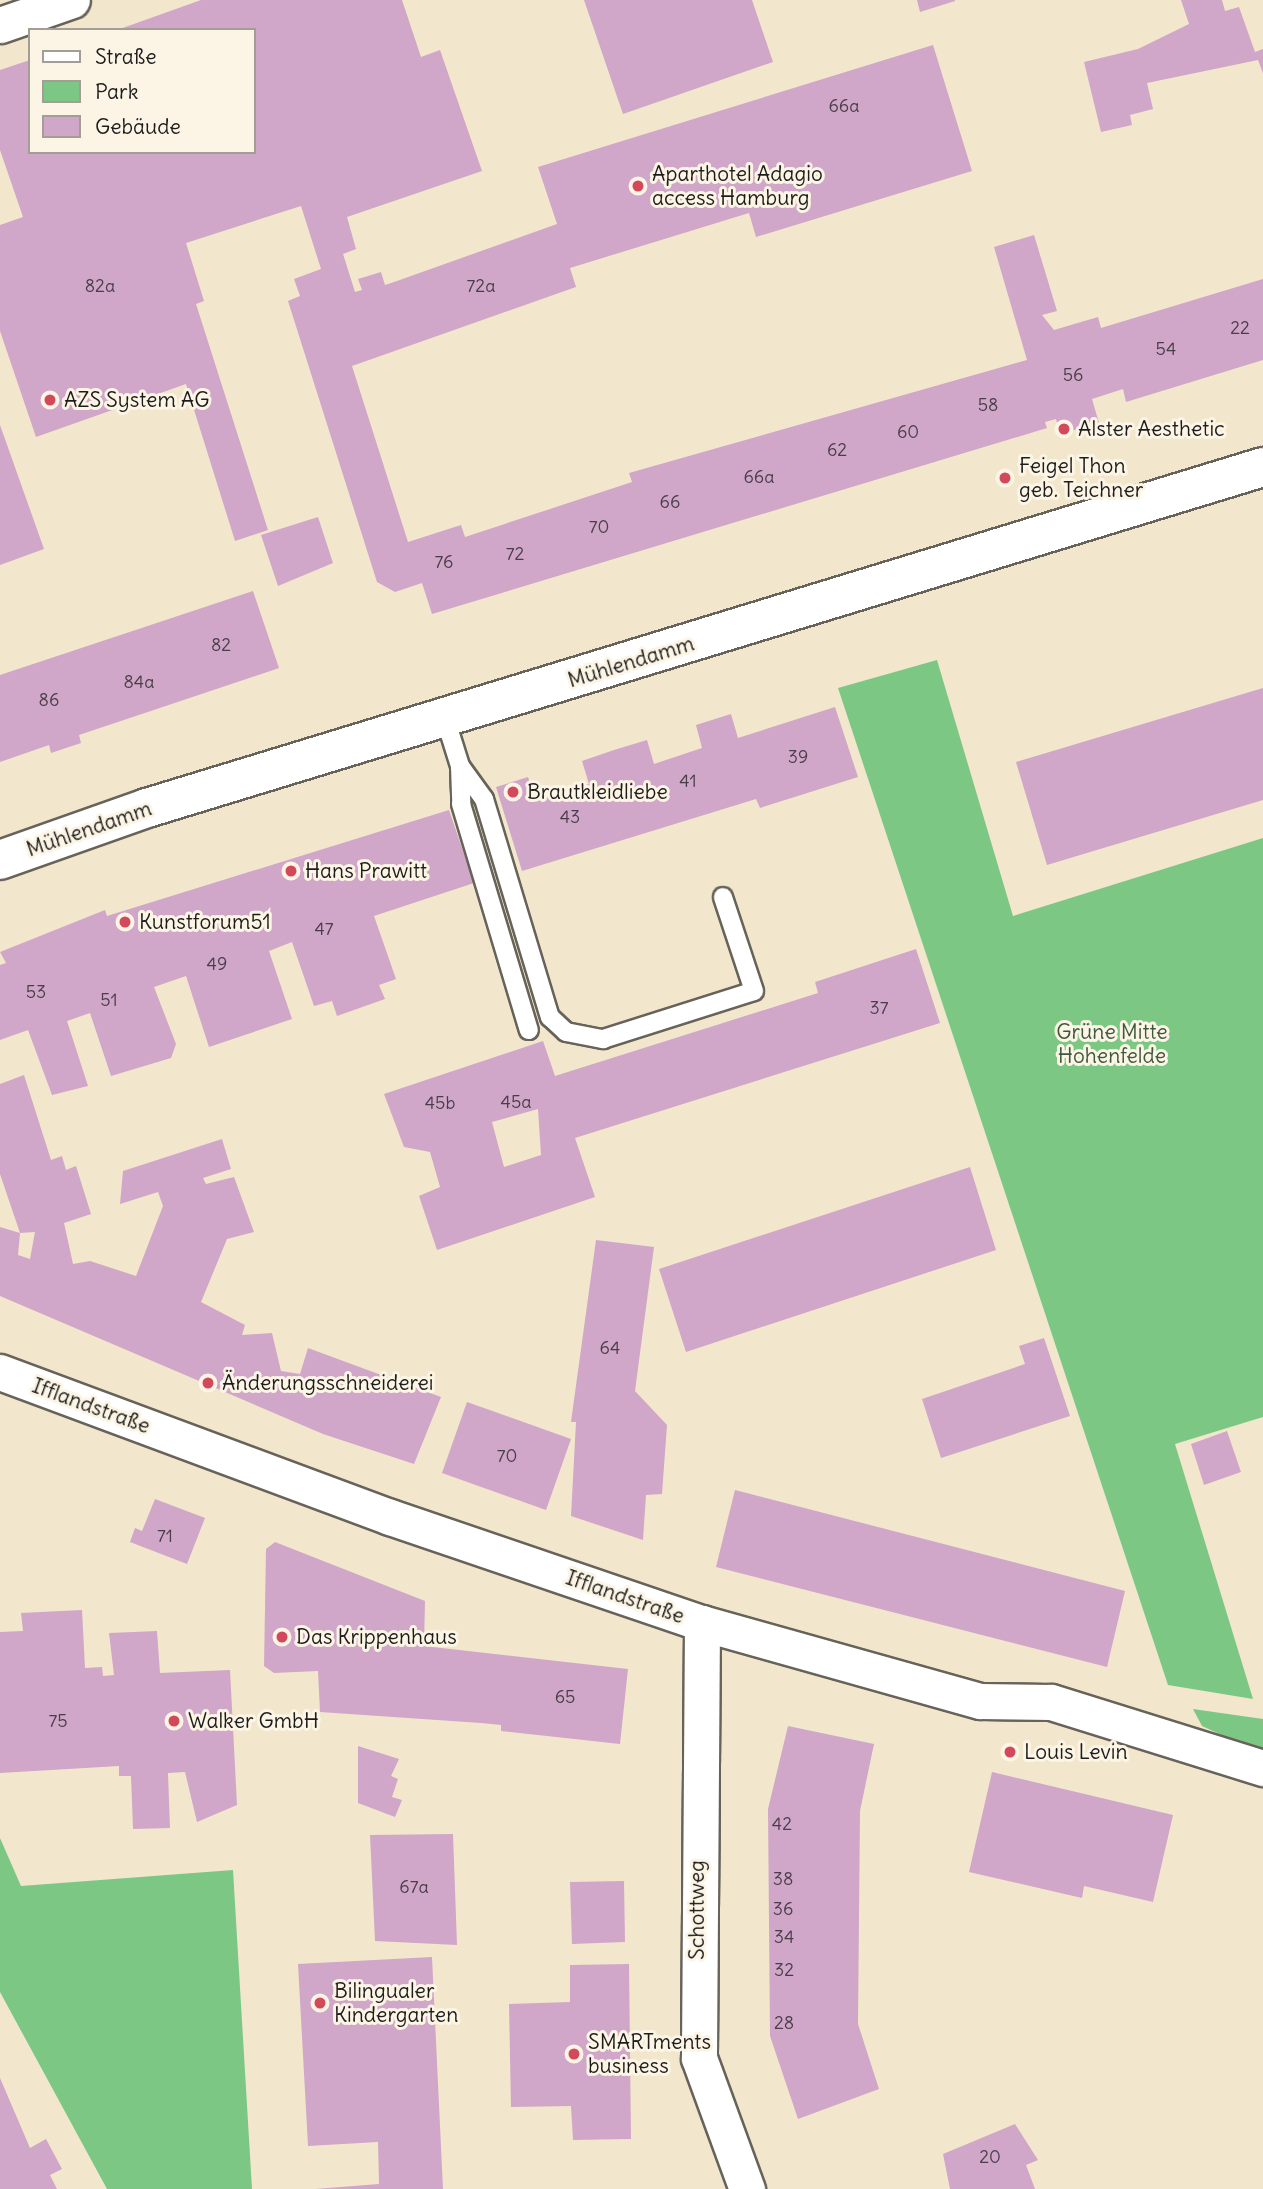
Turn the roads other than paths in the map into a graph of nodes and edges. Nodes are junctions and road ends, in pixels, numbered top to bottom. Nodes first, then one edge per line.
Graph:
1 (72, 0) edge
2 (0, 25) edge
3 (1263, 467) edge
4 (445, 718) junction
5 (460, 766) junction
6 (0, 860) edge
7 (723, 897) dead end
8 (529, 1030) dead end
9 (0, 1372) edge
10 (702, 1623) junction
11 (1263, 1769) edge
12 (747, 2189) edge

1 - 2 street
3 - 4 main road, Mühlendamm
4 - 5 lane
4 - 6 main road, Mühlendamm
5 - 7 lane
5 - 8 lane
9 - 10 street, Ifflandstraße
10 - 11 street, Ifflandstraße
10 - 12 street, Schottweg

